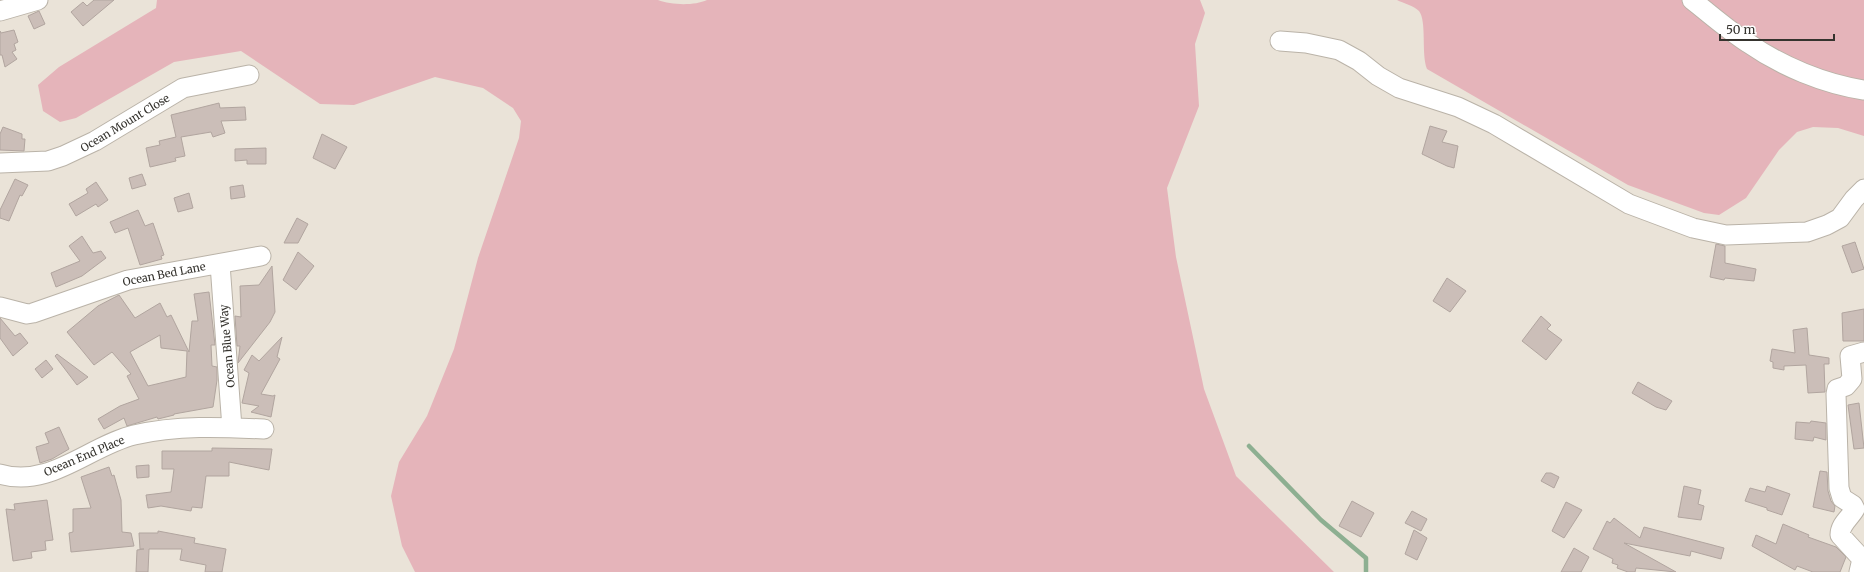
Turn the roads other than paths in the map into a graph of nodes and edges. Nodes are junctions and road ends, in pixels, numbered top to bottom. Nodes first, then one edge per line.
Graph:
1 (38, 0) edge
2 (1692, 0) edge
3 (0, 11) edge
4 (1280, 41) dead end
5 (249, 75) dead end
6 (1864, 90) edge
7 (0, 163) edge
8 (1864, 189) edge
9 (261, 256) dead end
10 (220, 264) junction
11 (0, 307) edge
12 (1864, 352) edge
13 (232, 428) junction
14 (264, 429) dead end
15 (0, 474) edge
16 (1860, 572) edge

1 - 3 street
2 - 6 street
4 - 8 street
5 - 7 street, Ocean Mount Close
9 - 10 street, Ocean Bed Lane
10 - 11 street, Ocean Bed Lane
10 - 13 street, Ocean Blue Way
12 - 16 street
13 - 14 street, Ocean End Place
13 - 15 street, Ocean End Place

